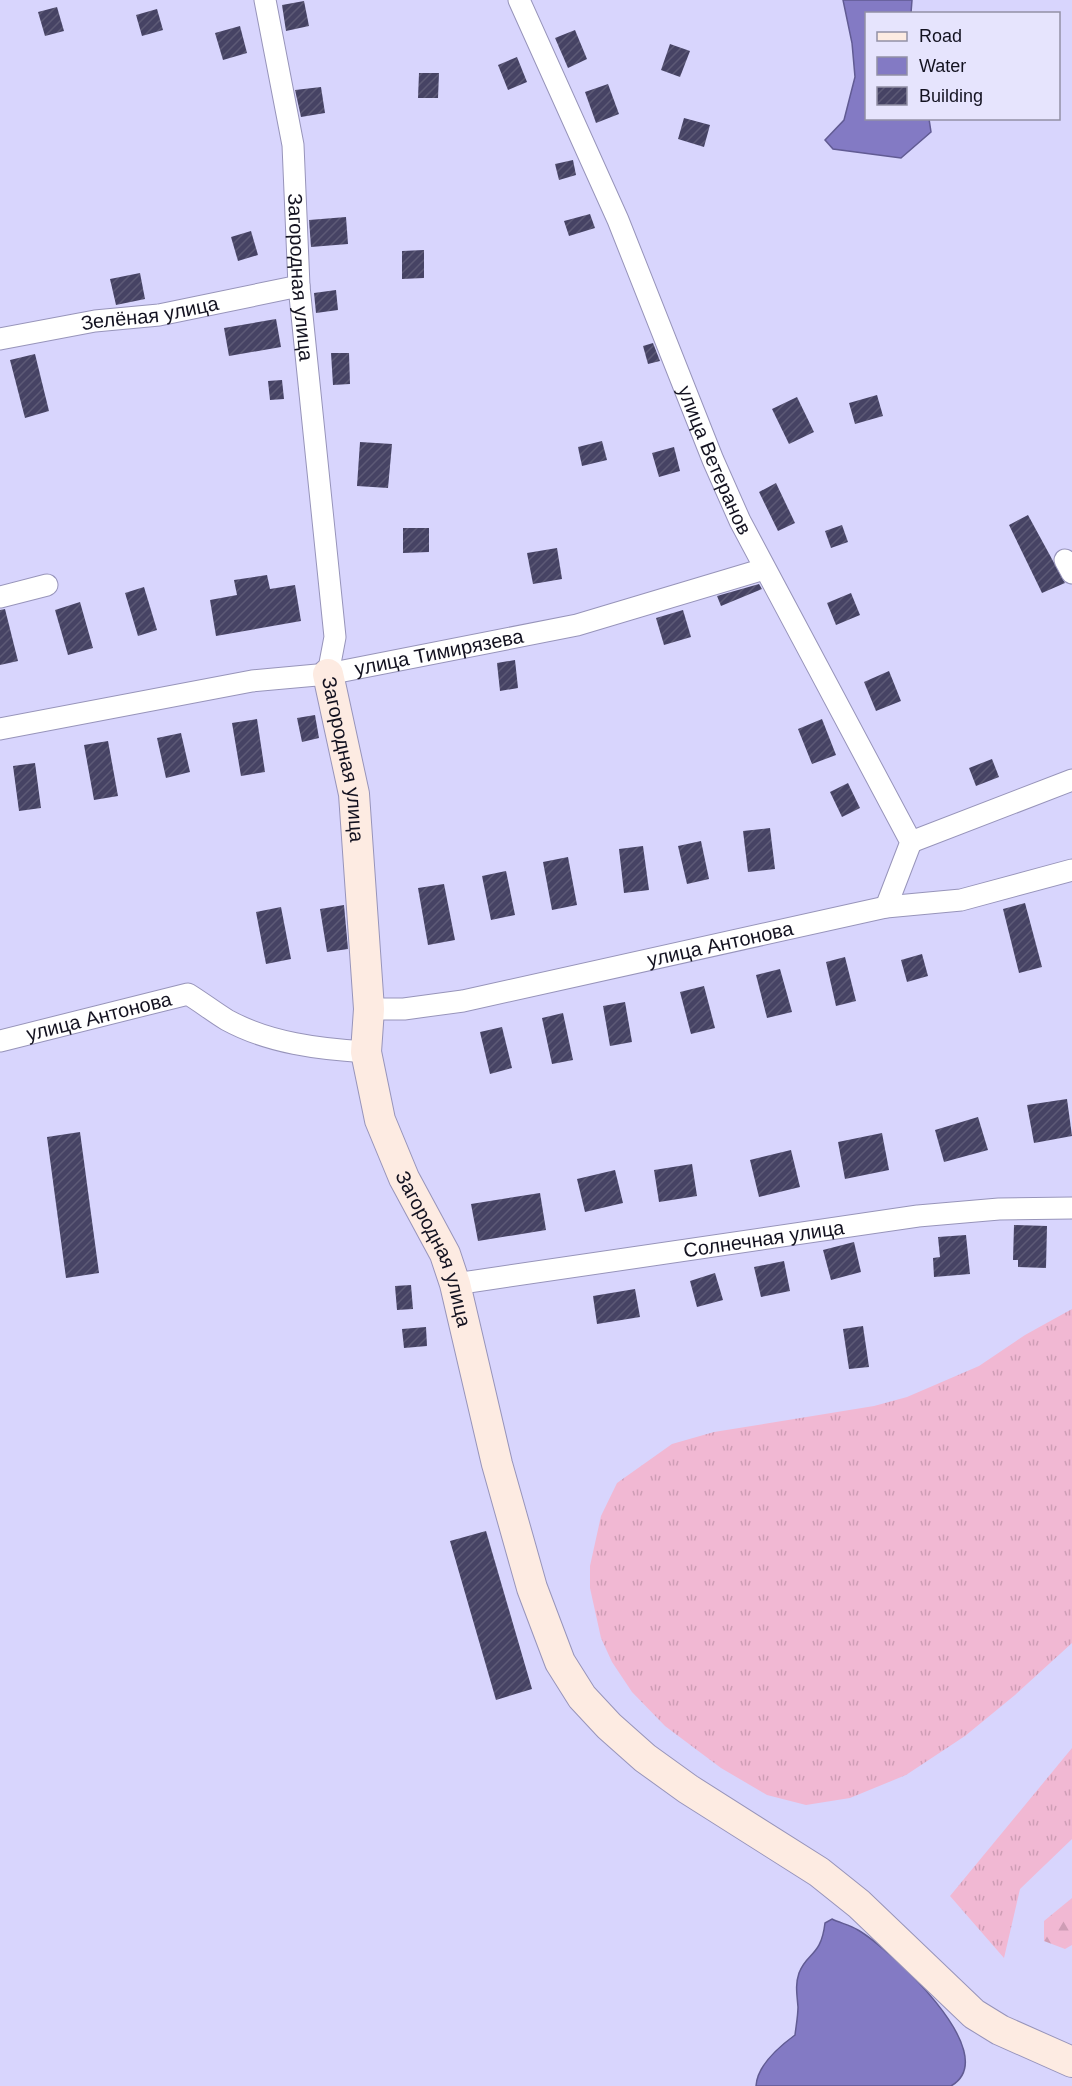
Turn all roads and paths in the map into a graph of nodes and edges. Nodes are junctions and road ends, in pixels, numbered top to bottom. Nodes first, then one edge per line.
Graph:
1 (265, 0) edge
2 (519, 0) edge
3 (298, 286) junction
4 (0, 339) edge
5 (764, 569) junction
6 (47, 585) dead end
7 (0, 597) edge
8 (328, 674) junction
9 (0, 729) edge
10 (1072, 780) edge
11 (911, 843) junction
12 (1072, 870) edge
13 (886, 907) junction
14 (369, 1009) junction
15 (0, 1041) edge
16 (366, 1052) junction
17 (1072, 1208) edge
18 (455, 1284) junction
19 (1072, 2062) edge

1 - 3 street, Загородная улица
2 - 5 street, улица Ветеранов
3 - 4 street, Зелёная улица
3 - 8 street, Загородная улица
5 - 8 street, улица Тимирязева
5 - 11 street, улица Ветеранов
6 - 7 street
8 - 9 street, улица Тимирязева
8 - 14 street, Загородная улица
10 - 11 street
11 - 13 street
12 - 13 street, улица Антонова
13 - 14 street, улица Антонова
14 - 16 street, Загородная улица
15 - 16 street, улица Антонова
16 - 18 street, Загородная улица
17 - 18 street, Солнечная улица
18 - 19 street, Загородная улица

